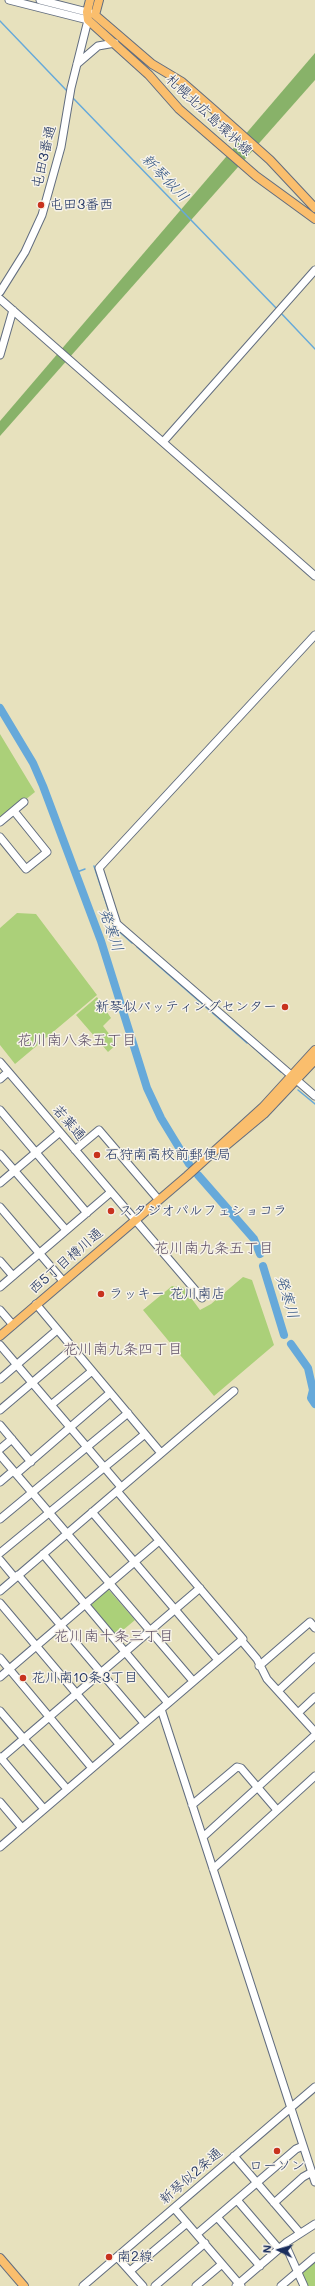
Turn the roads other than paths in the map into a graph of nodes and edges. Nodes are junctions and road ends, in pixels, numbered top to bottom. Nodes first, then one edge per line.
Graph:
1 (9, 0) edge
2 (40, 0) edge
3 (90, 0) edge
4 (99, 0) edge
5 (90, 16) junction
6 (115, 43) junction
7 (77, 64) junction
8 (315, 208) edge
9 (315, 219) edge
10 (315, 270) edge
11 (0, 292) edge
12 (0, 300) edge
13 (13, 310) junction
14 (0, 355) edge
15 (163, 442) junction
16 (315, 576) edge
17 (315, 635) edge
18 (24, 802) dead end
19 (14, 811) junction
20 (0, 822) edge
21 (0, 837) edge
22 (315, 1050) edge
23 (315, 1060) edge
24 (0, 1062) edge
25 (8, 1072) junction
26 (294, 1078) junction
27 (0, 1079) edge
28 (315, 1096) edge
29 (0, 1110) edge
30 (60, 1132) junction
31 (75, 1150) junction
32 (37, 1152) junction
33 (0, 1154) edge
34 (15, 1171) junction
35 (0, 1183) edge
36 (111, 1192) junction
37 (158, 1199) junction
38 (0, 1207) edge
39 (87, 1213) junction
40 (135, 1219) junction
41 (66, 1230) junction
42 (40, 1253) junction
43 (0, 1261) edge
44 (13, 1276) junction
45 (63, 1281) junction
46 (0, 1287) edge
47 (202, 1298) dead end
48 (36, 1304) junction
49 (0, 1310) edge
50 (13, 1325) junction
51 (57, 1330) junction
52 (0, 1336) edge
53 (0, 1345) edge
54 (72, 1348) junction
55 (17, 1365) junction
56 (92, 1371) junction
57 (0, 1378) edge
58 (31, 1383) junction
59 (234, 1391) dead end
60 (110, 1393) junction
61 (51, 1404) junction
62 (0, 1410) edge
63 (128, 1414) junction
64 (0, 1425) edge
65 (71, 1428) junction
66 (145, 1434) junction
67 (12, 1439) junction
68 (88, 1448) junction
69 (0, 1449) edge
70 (161, 1453) junction
71 (0, 1455) edge
72 (31, 1462) junction
73 (104, 1467) junction
74 (15, 1472) junction
75 (0, 1482) edge
76 (119, 1489) junction
77 (32, 1492) junction
78 (92, 1512) junction
79 (50, 1513) junction
80 (0, 1519) edge
81 (67, 1533) junction
82 (159, 1541) junction
83 (0, 1553) edge
84 (43, 1554) junction
85 (0, 1560) edge
86 (134, 1562) junction
87 (17, 1576) junction
88 (110, 1583) junction
89 (200, 1588) junction
90 (0, 1590) edge
91 (0, 1603) edge
92 (85, 1604) junction
93 (175, 1610) junction
94 (60, 1624) junction
95 (315, 1628) edge
96 (151, 1631) junction
97 (242, 1639) junction
98 (36, 1646) junction
99 (126, 1652) junction
100 (315, 1657) edge
101 (0, 1658) edge
102 (218, 1660) junction
103 (259, 1666) junction
104 (9, 1669) junction
105 (101, 1673) junction
106 (0, 1676) edge
107 (193, 1681) junction
108 (278, 1691) junction
109 (76, 1693) junction
110 (315, 1697) edge
111 (168, 1703) junction
112 (161, 1709) junction
113 (0, 1711) edge
114 (298, 1713) junction
115 (50, 1718) junction
116 (144, 1723) junction
117 (315, 1732) edge
118 (315, 1735) edge
119 (24, 1739) junction
120 (119, 1744) junction
121 (0, 1758) edge
122 (92, 1768) junction
123 (315, 1776) edge
124 (258, 1787) junction
125 (67, 1789) junction
126 (0, 1802) edge
127 (192, 1805) junction
128 (44, 1809) junction
129 (277, 1810) junction
130 (22, 1828) junction
131 (203, 1838) junction
132 (0, 1847) edge
133 (213, 1869) junction
134 (315, 2087) edge
135 (291, 2107) junction
136 (303, 2146) junction
137 (234, 2156) junction
138 (312, 2160) edge
139 (312, 2172) junction
140 (315, 2182) edge
141 (256, 2183) junction
142 (237, 2200) junction
143 (274, 2203) junction
144 (174, 2208) junction
145 (217, 2217) junction
146 (187, 2223) junction
147 (315, 2224) edge
148 (300, 2233) junction
149 (197, 2234) junction
150 (205, 2243) junction
151 (286, 2244) junction
152 (279, 2249) junction
153 (117, 2257) junction
154 (315, 2257) edge
155 (0, 2258) edge
156 (222, 2264) junction
157 (260, 2266) junction
158 (130, 2271) junction
159 (297, 2271) junction
160 (239, 2285) edge
161 (24, 2286) edge
162 (83, 2286) edge
163 (143, 2286) edge
164 (155, 2286) edge
165 (196, 2286) edge
166 (281, 2286) edge
167 (304, 2286) edge

1 - 5 street
2 - 5 street
3 - 5 main road
4 - 5 main road
5 - 6 main road, 札幌北広島環状線
5 - 7 street, 屯田3番通
5 - 8 main road, 札幌北広島環状線
6 - 7 street
6 - 9 main road, 札幌北広島環状線
7 - 11 street, 屯田3番通
10 - 15 street
12 - 13 street
13 - 14 street
13 - 15 street
15 - 16 street
17 - 26 street
18 - 19 street
19 - 20 street
19 - 21 street
22 - 26 main road, 西5丁目樽川通
23 - 26 main road, 西5丁目樽川通
24 - 25 street, 若葉通
25 - 27 street
25 - 30 street, 若葉通
26 - 28 street
26 - 37 main road, 西5丁目樽川通
29 - 32 street
30 - 31 street, 若葉通
30 - 32 street
31 - 36 street, 若葉通
31 - 37 street
32 - 34 street
32 - 39 street
33 - 34 street
34 - 35 street
34 - 41 street
36 - 39 street
36 - 40 street, 若葉通
37 - 40 main road, 西5丁目樽川通
38 - 42 street
39 - 41 street
40 - 45 main road, 西5丁目樽川通
40 - 47 street, 若葉通
41 - 42 street
42 - 44 street
42 - 45 street
43 - 44 street
44 - 46 street
45 - 48 main road, 西5丁目樽川通
48 - 50 main road, 西5丁目樽川通
48 - 51 street
49 - 50 street
50 - 52 main road, 西5丁目樽川通
51 - 54 street
51 - 55 street
53 - 55 street
54 - 56 street
54 - 58 street
55 - 57 street
55 - 58 street
56 - 60 street
56 - 61 street
58 - 61 street
58 - 62 street
59 - 70 street
60 - 63 street
60 - 65 street
61 - 65 street
63 - 66 street
63 - 68 street
64 - 67 street
65 - 68 street
65 - 72 street
66 - 70 street
66 - 73 street
67 - 69 street
67 - 72 street
68 - 73 street
68 - 77 street
70 - 76 street
71 - 74 street
72 - 74 street
73 - 76 street
73 - 79 street
74 - 75 street
74 - 77 street
76 - 78 street
76 - 82 street
77 - 79 street
77 - 80 street
78 - 81 street
78 - 86 street
79 - 81 street
79 - 83 street
81 - 84 street
81 - 88 street
82 - 86 street
82 - 89 street
84 - 87 street
84 - 92 street
85 - 87 street
86 - 88 street
86 - 93 street
87 - 90 street
87 - 94 street
88 - 92 street
88 - 96 street
89 - 93 street
89 - 97 street
91 - 98 street
92 - 94 street
92 - 99 street
93 - 96 street
93 - 102 street
94 - 98 street
94 - 105 street
95 - 103 street
96 - 99 street
96 - 107 street
97 - 102 street
97 - 103 street
98 - 104 street
98 - 109 street
99 - 105 street
99 - 111 street
100 - 108 street
101 - 104 street
102 - 107 street
103 - 108 street
104 - 106 street
104 - 115 street
105 - 109 street
105 - 116 street
107 - 111 street
108 - 114 street
109 - 115 street
109 - 120 street
110 - 114 street
111 - 112 street
112 - 116 street
112 - 127 street
113 - 119 street
114 - 117 street
115 - 119 street
115 - 122 street
116 - 120 street
118 - 124 street
119 - 121 street
119 - 125 street
120 - 122 street
121 - 128 street
122 - 125 street
123 - 129 street
124 - 127 street
124 - 129 street
124 - 131 street
125 - 128 street
126 - 130 street
127 - 131 street
128 - 130 street
129 - 133 street
130 - 132 street
131 - 133 street
133 - 135 street
134 - 135 street, 新琴似2条通
135 - 136 street
135 - 137 street, 新琴似2条通
136 - 138 street
136 - 141 street
137 - 141 street
137 - 144 street, 新琴似2条通
138 - 139 street
139 - 140 street
139 - 143 street
141 - 142 street
141 - 143 street
142 - 145 street
142 - 152 street
143 - 148 street
144 - 146 street
144 - 153 street, 新琴似2条通
145 - 149 street
145 - 157 street
146 - 149 street
146 - 158 street
147 - 148 street
148 - 151 street
149 - 150 street
150 - 156 street
150 - 164 street
151 - 152 street
151 - 159 street
152 - 157 street
153 - 158 street
153 - 162 street, 新琴似2条通
154 - 159 street
155 - 161 main road
156 - 160 street
156 - 165 street
157 - 160 street
158 - 163 street
159 - 166 street
159 - 167 street

